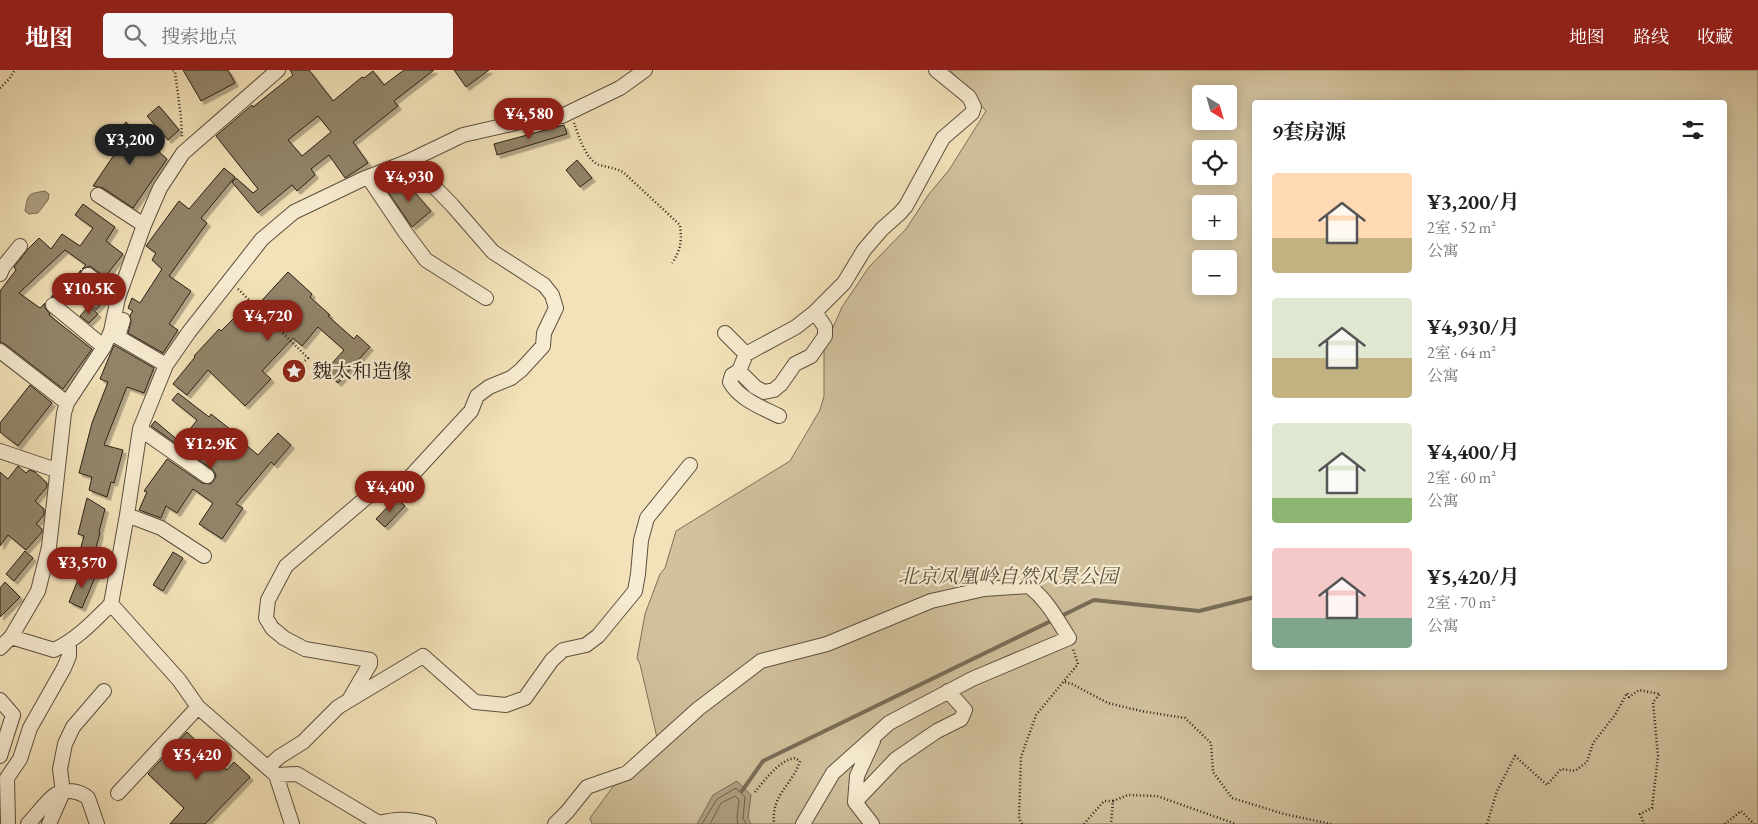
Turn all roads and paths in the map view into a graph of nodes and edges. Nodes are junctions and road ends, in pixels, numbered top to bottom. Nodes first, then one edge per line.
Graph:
1 (15, 70) edge
2 (172, 70) edge
3 (278, 70) edge
4 (645, 70) edge
5 (936, 70) edge
6 (0, 88) edge
7 (570, 112) junction
8 (183, 154) junction
9 (409, 161) junction
10 (368, 177) junction
11 (98, 196) dead end
12 (144, 225) junction
13 (20, 246) dead end
14 (672, 263) dead end
15 (0, 274) edge
16 (88, 275) dead end
17 (230, 280) junction
18 (486, 298) dead end
19 (118, 301) junction
20 (53, 304) dead end
21 (815, 312) junction
22 (725, 333) dead end
23 (104, 347) junction
24 (0, 351) edge
25 (746, 354) junction
26 (166, 365) junction
27 (300, 365) dead end
28 (739, 371) junction
29 (67, 403) junction
30 (779, 416) dead end
31 (140, 429) junction
32 (0, 451) edge
33 (690, 464) dead end
34 (56, 470) junction
35 (207, 476) dead end
36 (127, 515) junction
37 (204, 556) dead end
38 (111, 604) junction
39 (11, 637) junction
40 (1069, 638) junction
41 (70, 642) junction
42 (0, 648) edge
43 (1065, 682) junction
44 (104, 691) dead end
45 (948, 691) junction
46 (0, 700) edge
47 (349, 700) junction
48 (198, 707) junction
49 (879, 732) junction
50 (0, 756) edge
51 (272, 771) junction
52 (63, 792) junction
53 (755, 792) dead end
54 (118, 793) dead end
55 (1113, 801) junction
56 (854, 802) junction
57 (380, 823) edge
58 (8, 824) edge
59 (28, 824) edge
60 (49, 824) edge
61 (97, 824) edge
62 (292, 824) edge
63 (429, 824) edge
64 (555, 824) edge
65 (774, 824) edge
66 (803, 824) edge
67 (872, 824) edge
68 (1022, 824) edge
69 (1084, 824) edge
70 (1110, 824) edge
71 (1236, 824) edge
72 (1331, 824) edge
73 (1488, 824) edge
74 (1644, 824) edge
75 (1725, 824) edge
76 (1754, 824) edge

1 - 6 path
2 - 8 path
3 - 8 street
4 - 7 street
5 - 21 street
7 - 9 street
7 - 14 path
8 - 12 street
9 - 10 street
9 - 47 street
10 - 17 street
10 - 18 street
11 - 12 street
12 - 19 street
13 - 15 street
16 - 19 street
17 - 26 street
17 - 27 path
19 - 23 street
19 - 26 street
20 - 23 street
21 - 25 street
21 - 28 street
22 - 25 street
23 - 29 street
24 - 29 street
25 - 28 street
26 - 31 street
28 - 30 street
29 - 34 street
31 - 35 street
31 - 36 street
32 - 34 street
33 - 47 street
34 - 39 street
36 - 37 street
36 - 38 street
38 - 41 street
38 - 48 street
39 - 41 street
39 - 42 street
40 - 43 path
40 - 45 street
40 - 64 street
41 - 58 street
43 - 68 path
43 - 72 path
44 - 52 street
45 - 49 street
45 - 56 street
46 - 50 street
47 - 51 street
48 - 51 street
48 - 54 street
49 - 56 street
49 - 66 street
51 - 57 street
51 - 62 street
52 - 59 street
52 - 60 street
52 - 61 street
53 - 65 path
55 - 69 path
55 - 70 path
55 - 71 path
56 - 67 street
57 - 63 street
73 - 74 path
75 - 76 path

